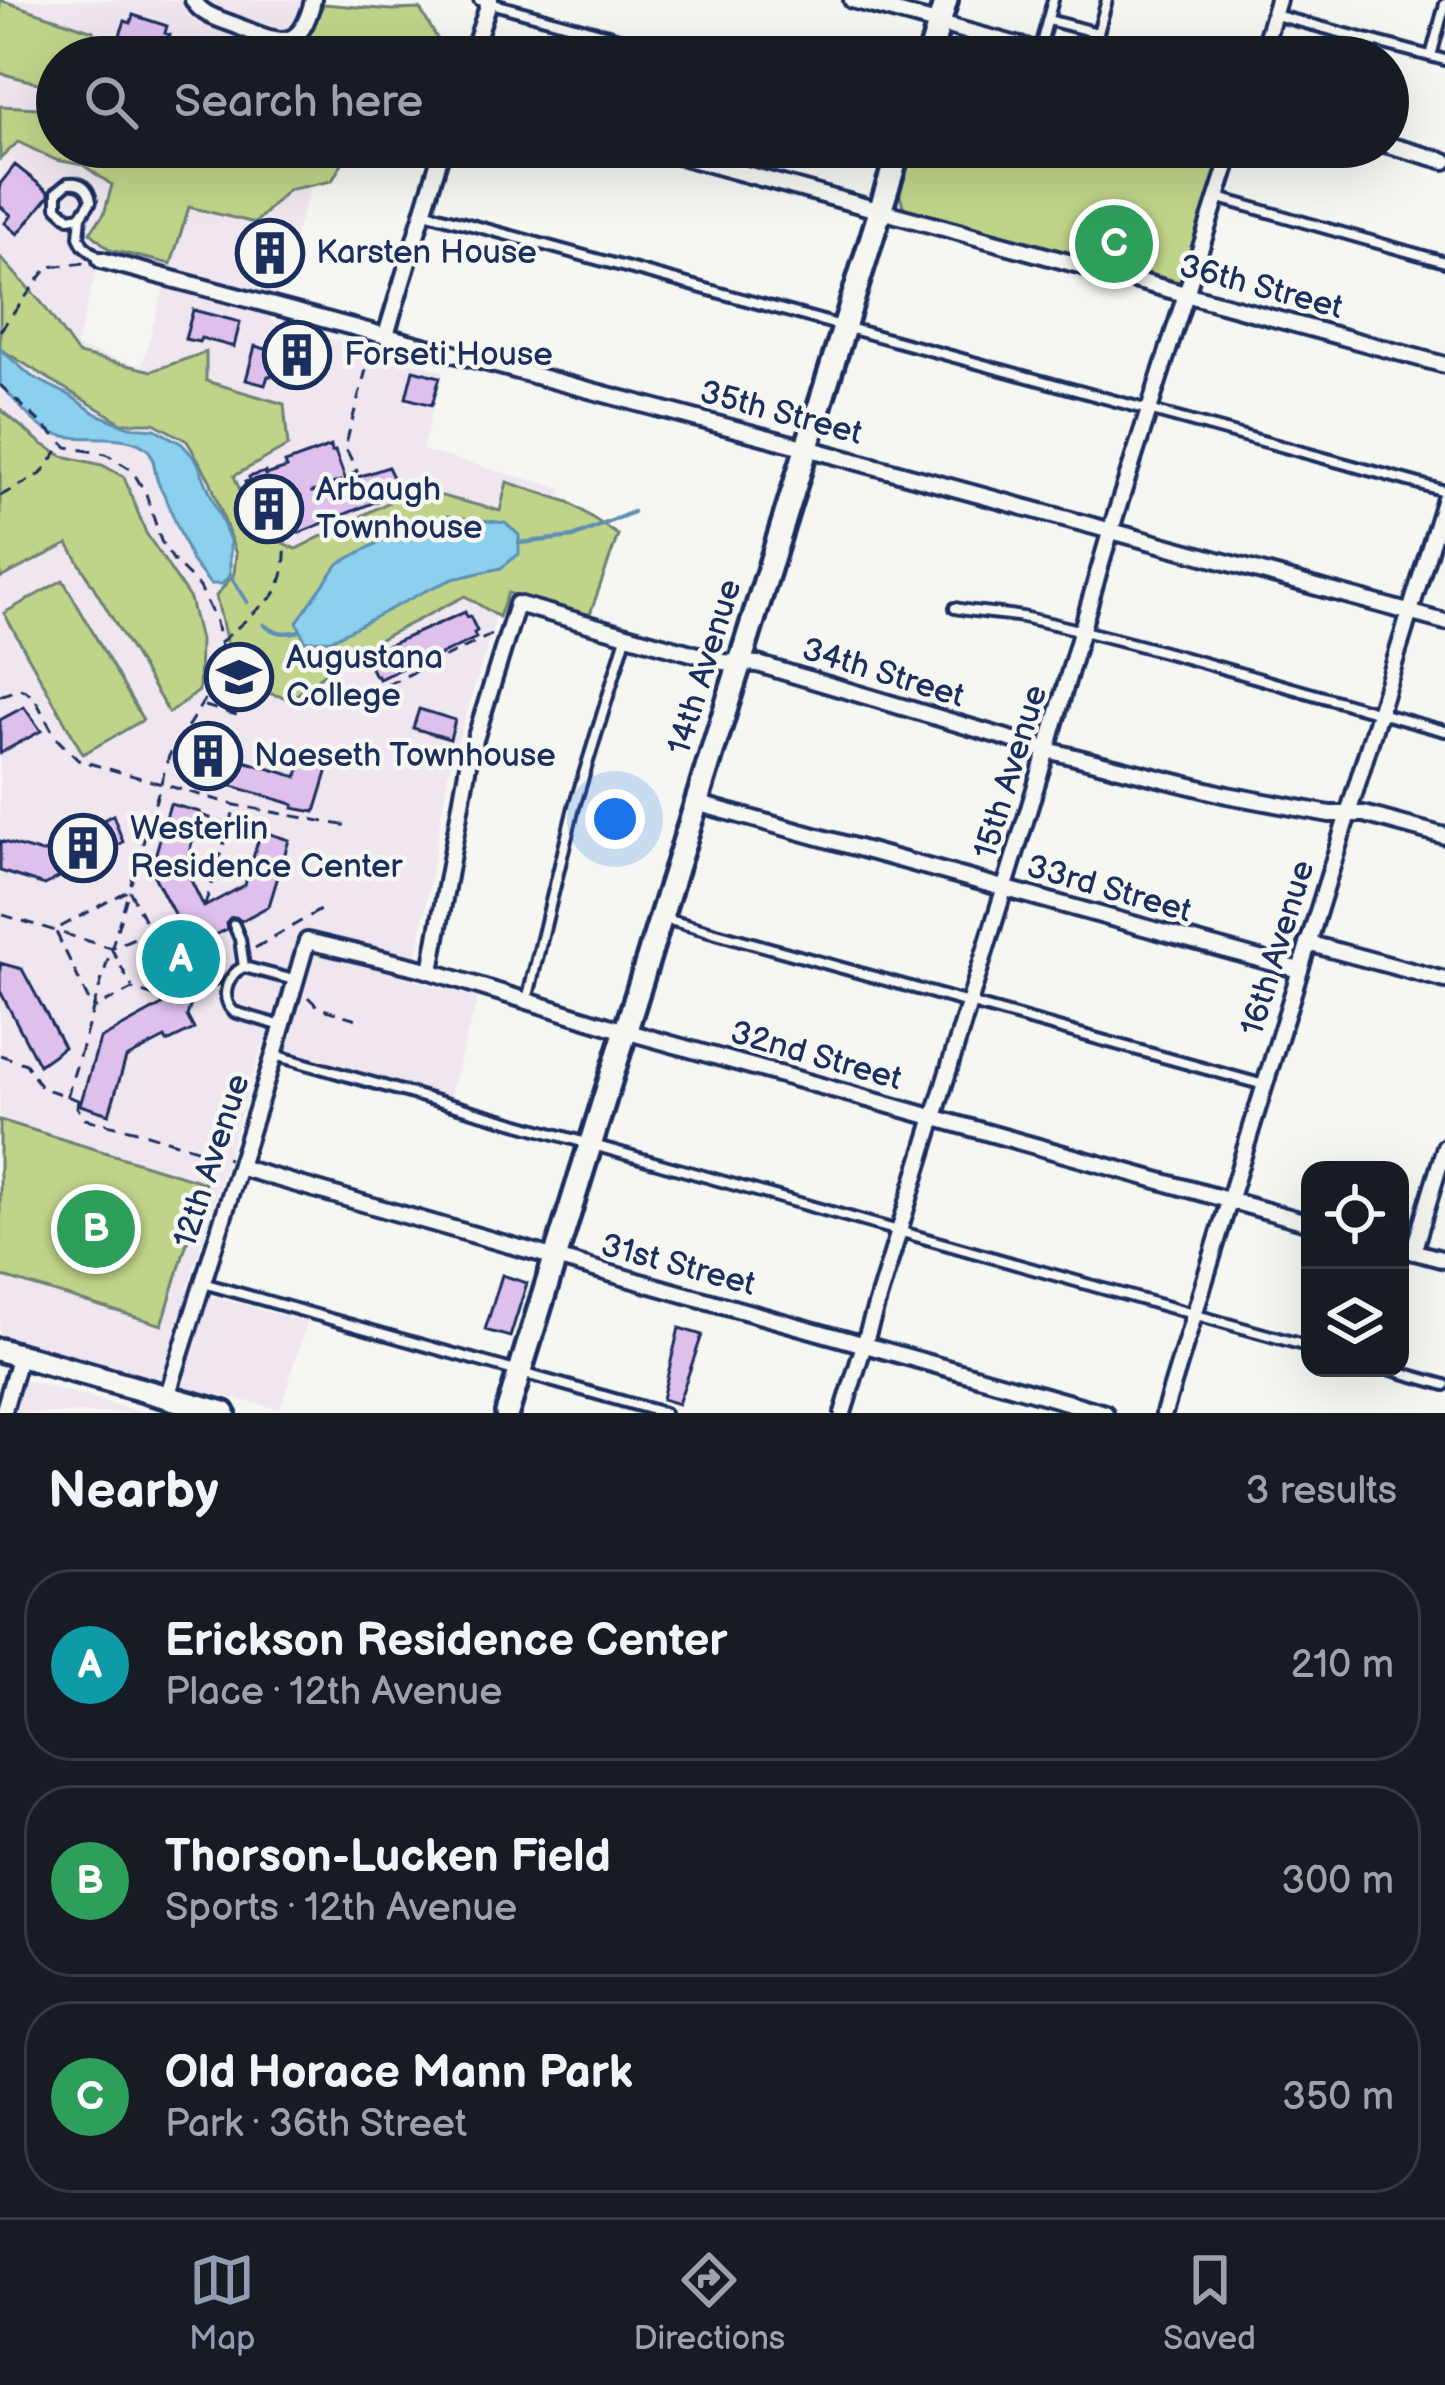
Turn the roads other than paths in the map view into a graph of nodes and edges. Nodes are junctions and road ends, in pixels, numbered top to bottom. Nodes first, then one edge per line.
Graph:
1 (193, 0) edge
2 (313, 0) edge
3 (852, 0) edge
4 (946, 0) edge
5 (1053, 0) edge
6 (1108, 0) edge
7 (486, 1) edge
8 (1445, 4) edge
9 (1276, 8) edge
10 (1048, 20) junction
11 (939, 24) junction
12 (260, 36) edge
13 (294, 36) edge
14 (477, 36) edge
15 (613, 36) edge
16 (935, 36) edge
17 (982, 36) edge
18 (1044, 36) edge
19 (1366, 36) edge
20 (1409, 49) edge
21 (1430, 56) junction
22 (1445, 60) edge
23 (1409, 151) edge
24 (1445, 161) edge
25 (437, 168) edge
26 (722, 168) edge
27 (894, 168) edge
28 (1226, 168) edge
29 (1217, 198) junction
30 (423, 212) junction
31 (880, 212) junction
32 (82, 216) junction
33 (95, 260) joint
34 (1445, 262) edge
35 (1188, 295) junction
36 (844, 329) junction
37 (386, 335) junction
38 (1445, 364) edge
39 (1150, 410) junction
40 (807, 448) junction
41 (1445, 495) edge
42 (1111, 530) junction
43 (955, 608) dead end
44 (1409, 612) junction
45 (1445, 622) edge
46 (1082, 631) junction
47 (627, 634) junction
48 (741, 664) junction
49 (1378, 713) junction
50 (1445, 731) edge
51 (1046, 750) junction
52 (696, 803) junction
53 (1347, 814) junction
54 (1445, 836) edge
55 (1004, 887) junction
56 (660, 917) junction
57 (234, 925) dead end
58 (307, 941) joint
59 (1307, 943) junction
60 (244, 967) junction
61 (1299, 970) junction
62 (431, 971) junction
63 (1445, 980) edge
64 (295, 982) junction
65 (529, 992) dead end
66 (969, 1003) junction
67 (283, 1025) junction
68 (625, 1031) junction
69 (274, 1054) junction
70 (1264, 1085) junction
71 (934, 1117) junction
72 (589, 1144) junction
73 (1445, 1147) edge
74 (239, 1165) junction
75 (1228, 1200) junction
76 (1301, 1220) edge
77 (899, 1231) junction
78 (1409, 1245) edge
79 (1409, 1251) edge
80 (554, 1260) junction
81 (1445, 1260) edge
82 (202, 1282) junction
83 (1195, 1314) junction
84 (864, 1343) junction
85 (1301, 1344) edge
86 (10, 1352) edge
87 (519, 1372) junction
88 (1409, 1375) edge
89 (1445, 1385) edge
90 (166, 1397) junction
91 (3, 1413) edge
92 (224, 1413) edge
93 (507, 1413) edge
94 (664, 1413) edge
95 (843, 1413) edge
96 (1105, 1413) edge
97 (1164, 1413) edge

1 - 12 street
2 - 13 street
3 - 11 street
4 - 11 street
5 - 10 lane
6 - 10 lane
7 - 14 street
7 - 15 lane
8 - 21 lane
9 - 19 lane
10 - 18 lane
11 - 16 street
11 - 17 street
20 - 21 lane
21 - 22 lane
23 - 24 street
25 - 30 street
26 - 31 street, 36th Street
27 - 31 street, 14th Avenue
28 - 29 street, 15th Avenue
29 - 34 lane
29 - 35 street, 15th Avenue
30 - 36 lane
30 - 37 street
31 - 35 street, 36th Street
31 - 36 street, 14th Avenue
32 - 32 lane
32 - 33 lane
33 - 37 street, 35th Street
35 - 38 street, 36th Street
35 - 39 street, 15th Avenue
36 - 39 lane
36 - 40 street, 14th Avenue
37 - 40 street, 35th Street
39 - 41 lane
39 - 42 street, 15th Avenue
40 - 42 street, 35th Street
40 - 48 street, 14th Avenue
41 - 44 street, 16th Avenue
42 - 44 street, 35th Street
42 - 46 street, 15th Avenue
43 - 46 lane
44 - 45 street, 35th Street
44 - 49 street, 16th Avenue
46 - 49 lane
46 - 51 street, 15th Avenue
47 - 48 street, 34th Street
47 - 62 street, 34th Street
47 - 65 lane
48 - 51 street, 34th Street
48 - 52 street, 14th Avenue
49 - 50 lane
49 - 53 street, 16th Avenue
51 - 53 street, 34th Street
51 - 55 street, 15th Avenue
52 - 55 street, 33rd Street
52 - 56 street, 14th Avenue
53 - 54 street, 34th Street
53 - 59 street, 16th Avenue
55 - 61 street, 33rd Street
55 - 66 street, 15th Avenue
56 - 66 lane
56 - 68 street, 14th Avenue
57 - 60 lane
58 - 62 street, 32nd Street
58 - 64 street, 12th Avenue
59 - 61 street, 16th Avenue
59 - 63 street
60 - 64 lane
60 - 67 lane
61 - 70 street, 16th Avenue
62 - 68 street, 32nd Street
64 - 67 street, 12th Avenue
66 - 70 lane
66 - 71 street, 15th Avenue
67 - 69 street, 12th Avenue
68 - 71 street, 32nd Street
68 - 72 street, 14th Avenue
69 - 72 lane
69 - 74 street, 12th Avenue
70 - 75 street, 16th Avenue
71 - 75 street, 32nd Street
71 - 77 street, 15th Avenue
72 - 77 lane
72 - 80 street, 14th Avenue
73 - 78 street
74 - 80 street, 31st Street
74 - 82 street, 12th Avenue
75 - 76 street, 32nd Street
75 - 83 street, 16th Avenue
77 - 83 lane
77 - 84 street, 15th Avenue
79 - 81 street
80 - 84 street, 31st Street
80 - 87 street, 14th Avenue
82 - 87 lane
82 - 90 street, 12th Avenue
83 - 85 lane
83 - 97 street, 16th Avenue
84 - 95 street, 15th Avenue
84 - 96 street, 31st Street
86 - 90 street
86 - 91 street
87 - 93 street, 14th Avenue
87 - 94 lane
88 - 89 lane
90 - 92 street

